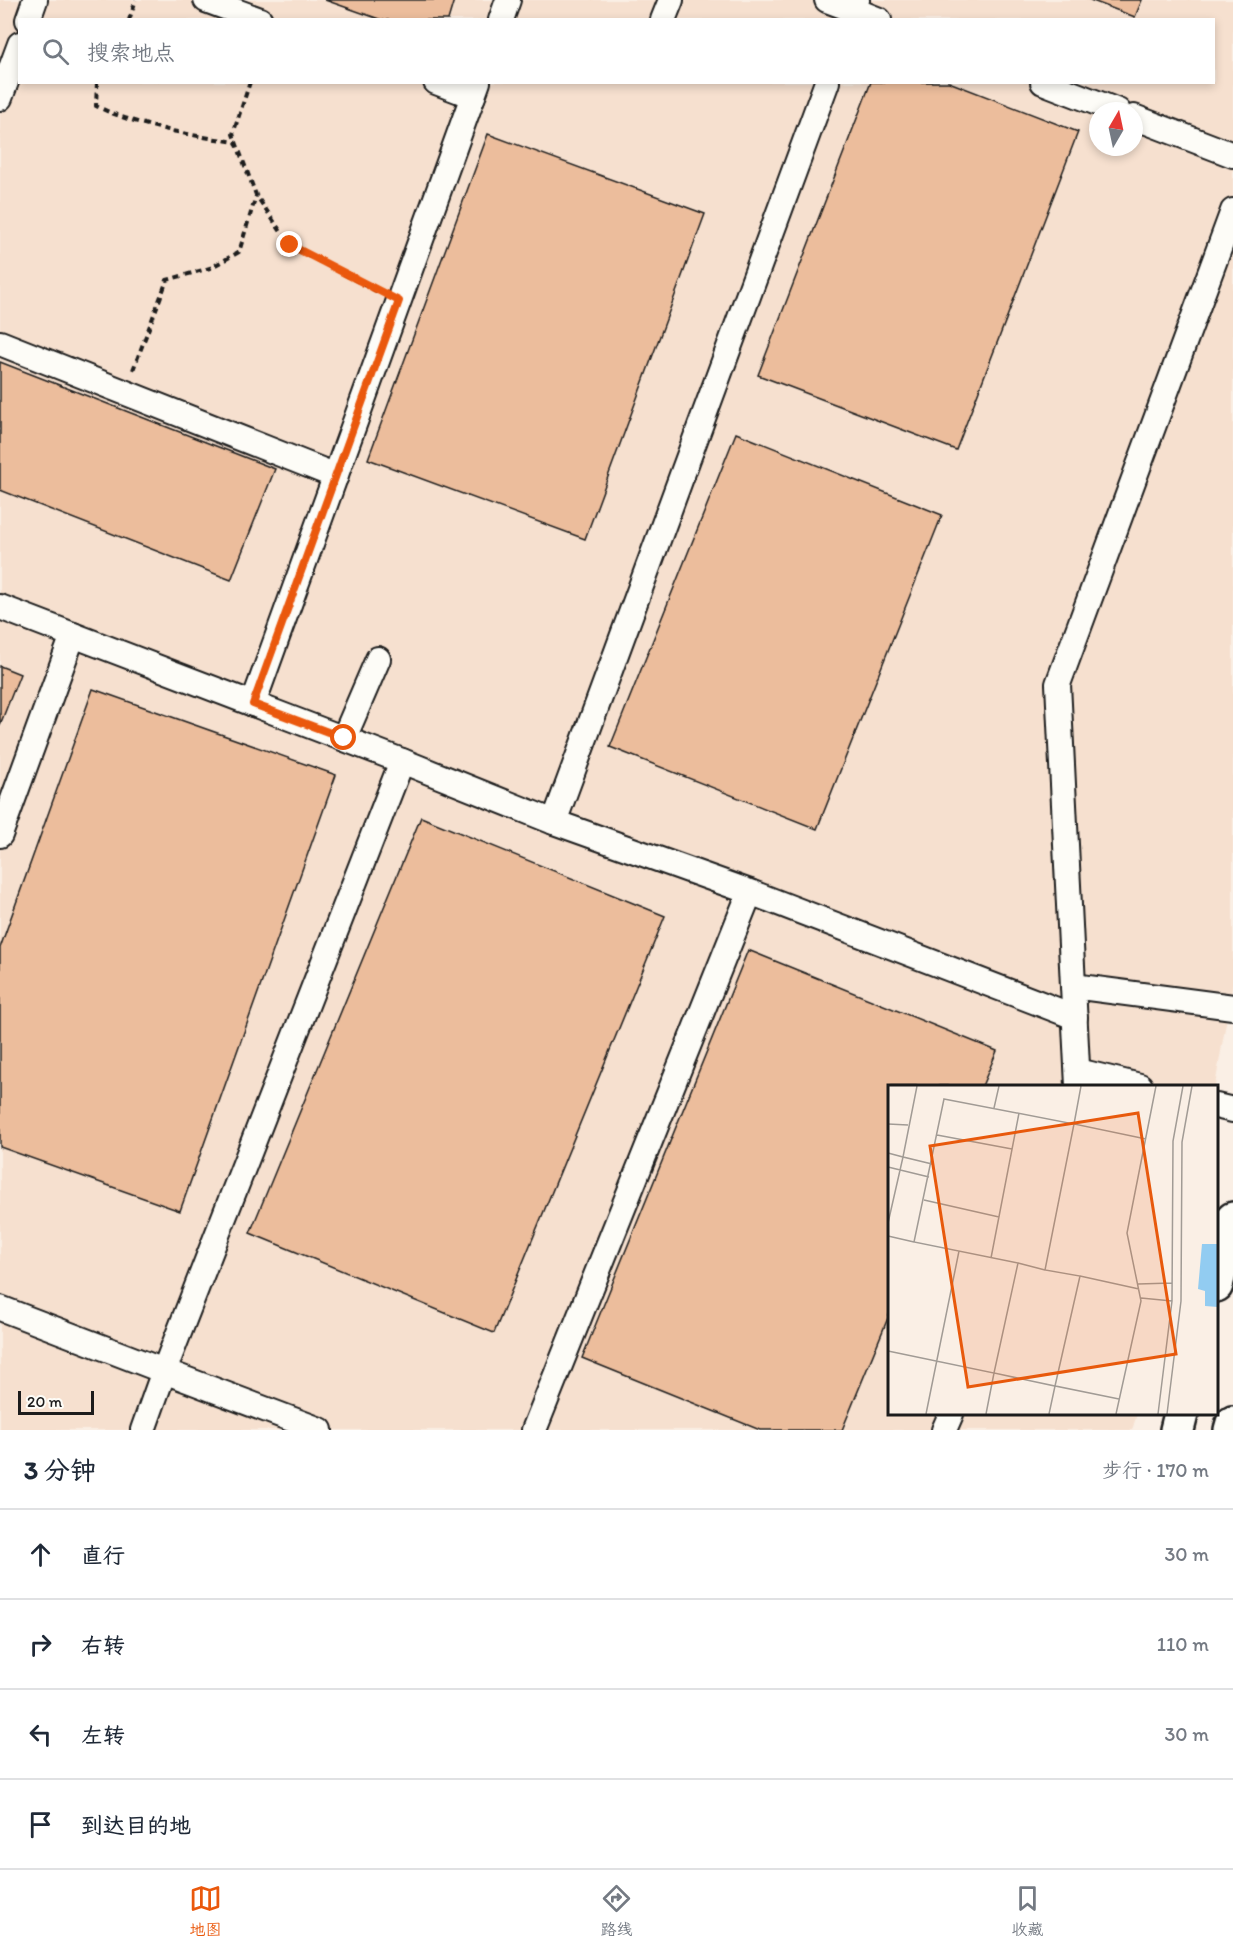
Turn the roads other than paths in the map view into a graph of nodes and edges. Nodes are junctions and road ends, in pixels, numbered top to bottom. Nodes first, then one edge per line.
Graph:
1 (35, 0) edge
2 (206, 0) edge
3 (508, 0) edge
4 (671, 0) edge
5 (827, 0) edge
6 (854, 10) edge
7 (29, 18) edge
8 (255, 18) edge
9 (502, 18) edge
10 (664, 18) edge
11 (874, 18) edge
12 (18, 49) edge
13 (447, 84) edge
14 (826, 84) edge
15 (1048, 84) edge
16 (476, 89) edge
17 (0, 98) edge
18 (1095, 102) edge
19 (1143, 120) edge
20 (1233, 155) edge
21 (1233, 211) edge
22 (0, 343) edge
23 (336, 476) junction
24 (0, 607) edge
25 (73, 635) junction
26 (378, 659) dead end
27 (253, 704) junction
28 (344, 738) junction
29 (402, 761) junction
30 (554, 822) junction
31 (0, 835) edge
32 (750, 892) junction
33 (1073, 986) junction
34 (1233, 1007) edge
35 (1075, 1017) junction
36 (1078, 1079) edge
37 (1131, 1085) edge
38 (1218, 1106) edge
39 (1233, 1110) edge
40 (1233, 1219) edge
41 (1218, 1277) edge
42 (0, 1308) edge
43 (164, 1371) junction
44 (950, 1415) edge
45 (1181, 1415) edge
46 (1233, 1423) edge
47 (143, 1430) edge
48 (320, 1430) edge
49 (534, 1430) edge
50 (944, 1430) edge
51 (1177, 1430) edge
52 (1231, 1430) edge

1 - 7 street
2 - 8 street
3 - 9 street
4 - 10 street
5 - 6 street
6 - 11 street
12 - 17 street
13 - 16 street
14 - 30 street
15 - 18 street
16 - 23 street
19 - 20 street
21 - 33 street
22 - 23 street
23 - 27 street
24 - 25 street
25 - 27 street
25 - 31 street
26 - 28 street
27 - 28 street
28 - 29 street
29 - 30 street
29 - 43 street
30 - 32 street
32 - 35 street
32 - 49 street
33 - 34 street
33 - 35 street
35 - 36 street
36 - 37 street
38 - 39 street
40 - 41 main road
42 - 43 street
43 - 47 street
43 - 48 street
44 - 50 street
45 - 51 main road
46 - 52 main road

